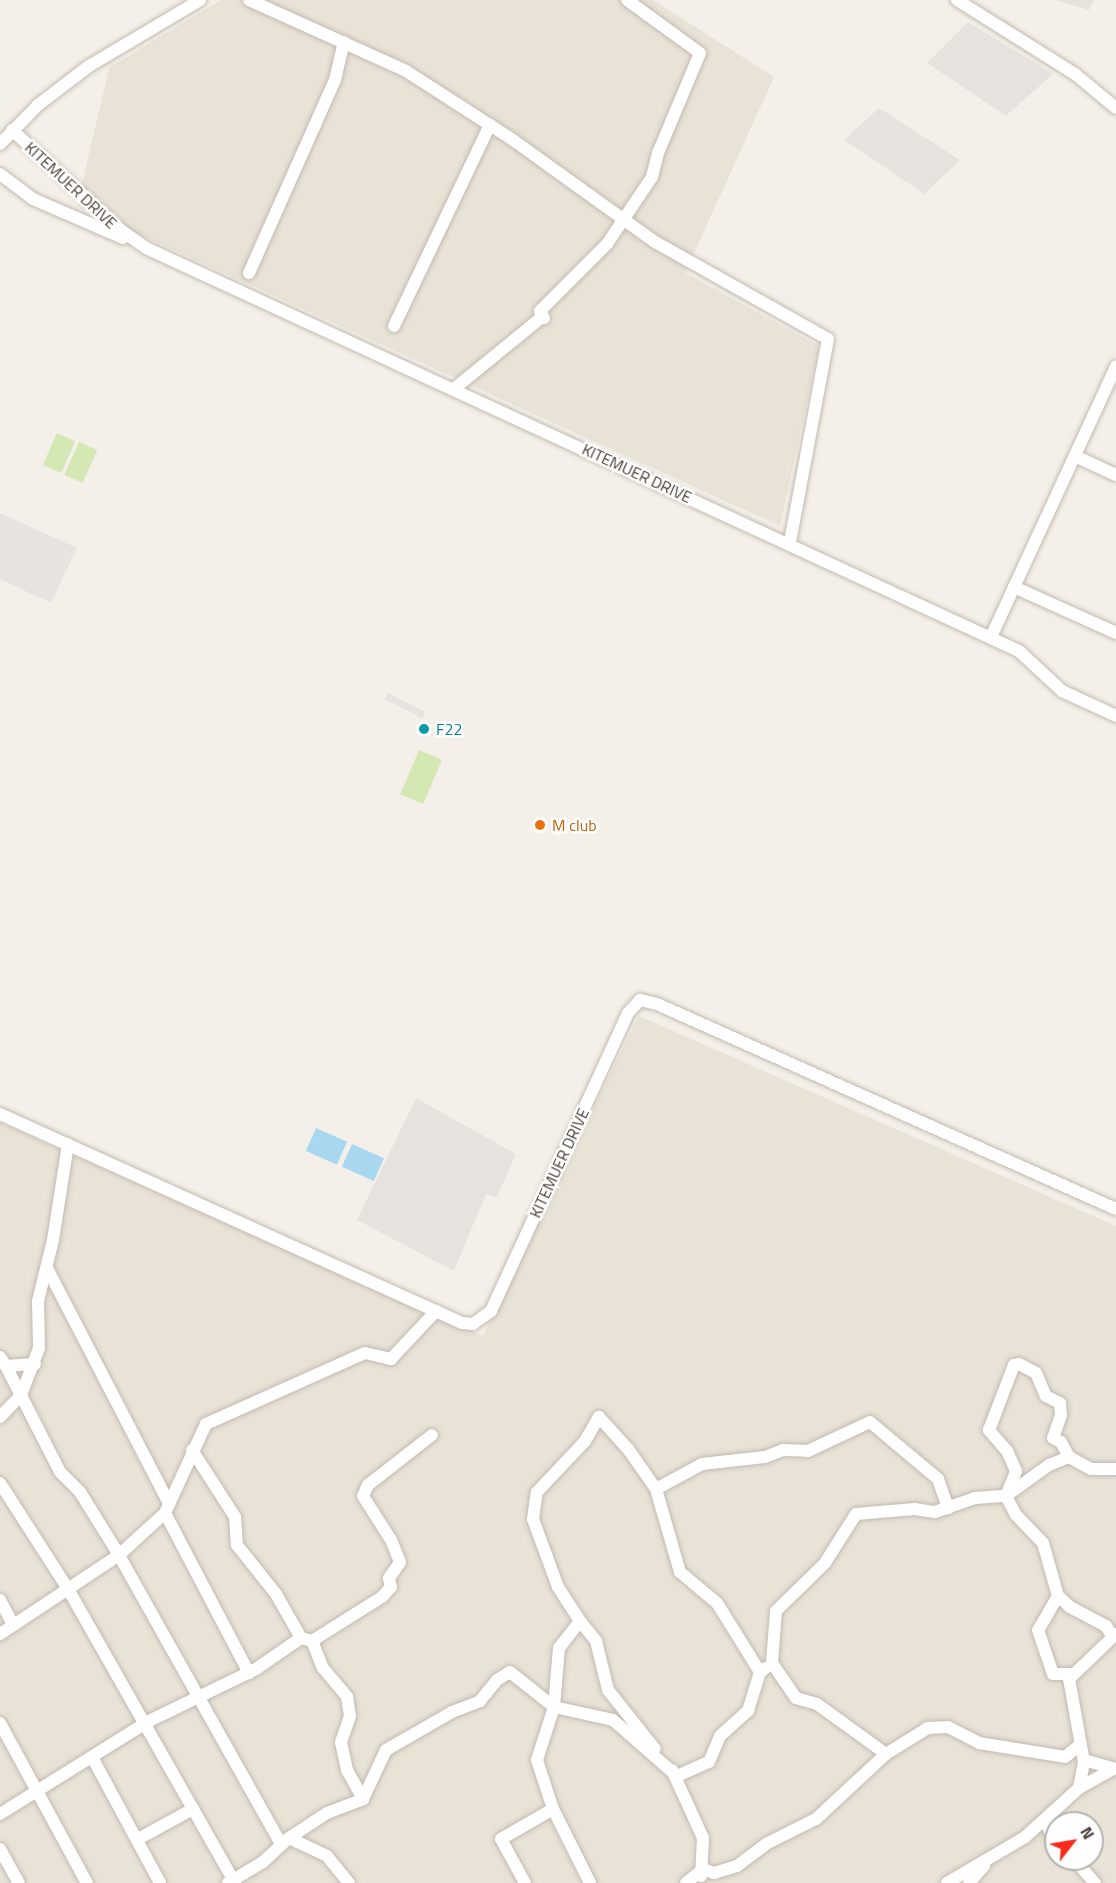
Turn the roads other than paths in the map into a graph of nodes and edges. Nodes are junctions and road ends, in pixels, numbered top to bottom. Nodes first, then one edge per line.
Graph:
1 (200, 0) edge
2 (249, 0) edge
3 (627, 0) edge
4 (957, 0) edge
5 (344, 42) junction
6 (1116, 108) edge
7 (490, 125) junction
8 (12, 130) junction
9 (0, 144) edge
10 (0, 174) edge
11 (624, 220) junction
12 (146, 248) junction
13 (249, 273) dead end
14 (394, 326) dead end
15 (1116, 366) edge
16 (454, 388) junction
17 (1075, 456) junction
18 (1116, 475) edge
19 (790, 542) junction
20 (1014, 587) junction
21 (1116, 633) edge
22 (991, 637) junction
23 (1116, 716) edge
24 (0, 1114) edge
25 (68, 1144) junction
26 (1116, 1209) edge
27 (47, 1269) junction
28 (436, 1311) junction
29 (3, 1362) edge
30 (35, 1364) junction
31 (21, 1395) junction
32 (0, 1417) edge
33 (432, 1435) dead end
34 (192, 1450) junction
35 (1069, 1457) junction
36 (1116, 1469) edge
37 (0, 1483) edge
38 (656, 1489) junction
39 (1006, 1496) junction
40 (167, 1508) junction
41 (948, 1508) junction
42 (119, 1555) junction
43 (68, 1588) junction
44 (1058, 1596) junction
45 (0, 1600) edge
46 (580, 1621) junction
47 (13, 1624) junction
48 (0, 1634) edge
49 (1114, 1635) edge
50 (307, 1639) junction
51 (772, 1663) junction
52 (760, 1672) junction
53 (249, 1673) junction
54 (1071, 1674) junction
55 (195, 1696) junction
56 (554, 1707) junction
57 (147, 1722) junction
58 (0, 1723) edge
59 (1080, 1745) junction
60 (886, 1754) junction
61 (92, 1757) junction
62 (1084, 1760) junction
63 (1114, 1769) edge
64 (677, 1776) junction
65 (1079, 1788) junction
66 (37, 1790) junction
67 (363, 1800) junction
68 (193, 1809) junction
69 (553, 1809) junction
70 (1055, 1811) edge
71 (0, 1814) edge
72 (1044, 1821) edge
73 (138, 1839) junction
74 (285, 1841) junction
75 (0, 1849) edge
76 (993, 1856) junction
77 (703, 1869) junction
78 (1084, 1871) edge
79 (16, 1882) edge
80 (231, 1882) edge
81 (87, 1883) edge
82 (160, 1883) edge
83 (349, 1883) edge
84 (525, 1883) edge
85 (590, 1883) edge
86 (686, 1883) edge
87 (699, 1883) edge
88 (947, 1883) edge
89 (969, 1883) edge
90 (1095, 1883) edge

1 - 8 street
2 - 5 street
3 - 11 street
4 - 6 street
5 - 7 street
5 - 13 street
7 - 11 street
7 - 14 street
8 - 9 street, KITEMUER DRIVE
8 - 12 street, KITEMUER DRIVE
10 - 12 street, KITEMUER DRIVE
11 - 16 street
11 - 19 street
12 - 16 street, KITEMUER DRIVE
15 - 17 street
16 - 19 street, KITEMUER DRIVE
17 - 18 street
17 - 20 street
19 - 22 street, KITEMUER DRIVE
20 - 21 street
20 - 22 street
22 - 23 street, KITEMUER DRIVE
24 - 25 street, KITEMUER DRIVE
25 - 27 street
25 - 28 street, KITEMUER DRIVE
26 - 28 street, KITEMUER DRIVE
27 - 30 street
27 - 40 street
28 - 34 street
29 - 30 street
29 - 31 street
30 - 31 street
31 - 32 street
31 - 42 street
33 - 50 street
34 - 40 street
34 - 50 street
35 - 36 street
35 - 39 street
35 - 39 street
37 - 43 street
38 - 41 street
38 - 46 street
38 - 52 street
39 - 41 street
39 - 44 street
40 - 42 street
40 - 53 street
41 - 51 street
42 - 43 street
42 - 55 street
43 - 47 street
43 - 57 street
44 - 49 street
44 - 54 street
45 - 47 street
46 - 56 street
46 - 64 street
47 - 48 street
49 - 54 street
50 - 53 street
50 - 67 street
51 - 52 street
51 - 60 street
52 - 64 street
53 - 55 street
54 - 59 street
55 - 57 street
55 - 74 street
56 - 64 street
56 - 67 street
56 - 69 street
57 - 61 street
57 - 68 street
58 - 66 street
59 - 60 street
59 - 62 street
60 - 77 street
61 - 66 street
61 - 73 street
62 - 63 street
62 - 65 street
63 - 65 street
64 - 77 street
65 - 70 street
66 - 71 street
66 - 81 street
67 - 74 street
68 - 73 street
68 - 80 street
69 - 84 street
69 - 85 street
72 - 76 street
73 - 82 street
74 - 80 street
74 - 83 street
75 - 79 street
76 - 88 street
76 - 89 street
77 - 86 street
77 - 87 street
78 - 90 street

